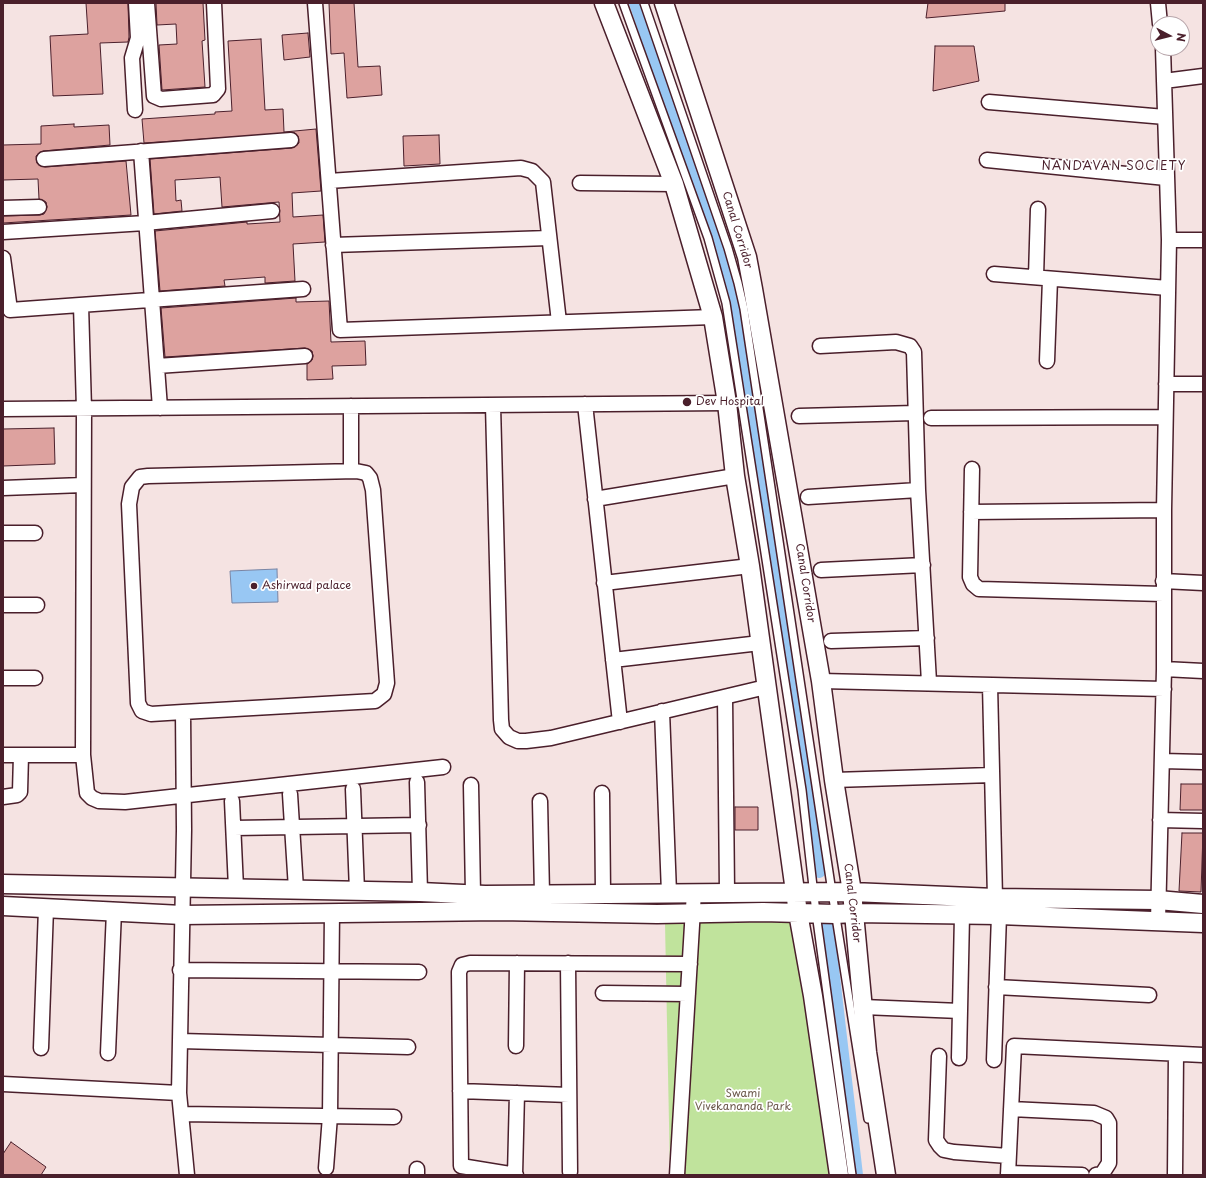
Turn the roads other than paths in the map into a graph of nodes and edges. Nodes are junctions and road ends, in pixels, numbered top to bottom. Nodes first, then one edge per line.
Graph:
1 (136, 3) edge
2 (147, 3) edge
3 (214, 3) edge
4 (315, 3) edge
5 (604, 3) edge
6 (623, 3) edge
7 (644, 3) edge
8 (664, 3) edge
9 (1158, 3) edge
10 (1159, 16) edge
11 (1163, 56) edge
12 (1203, 76) edge
13 (1164, 81) junction
14 (989, 102) dead end
15 (135, 110) dead end
16 (1165, 117) junction
17 (291, 140) dead end
18 (141, 151) junction
19 (44, 159) dead end
20 (987, 160) dead end
21 (1166, 178) junction
22 (329, 181) junction
23 (580, 183) dead end
24 (674, 184) junction
25 (39, 207) dead end
26 (3, 208) edge
27 (1038, 209) dead end
28 (272, 211) dead end
29 (145, 223) junction
30 (3, 232) edge
31 (550, 238) junction
32 (1169, 240) junction
33 (1203, 240) edge
34 (333, 245) junction
35 (3, 258) edge
36 (994, 274) dead end
37 (1043, 278) junction
38 (1168, 288) junction
39 (302, 289) dead end
40 (151, 300) junction
41 (82, 305) junction
42 (713, 318) junction
43 (559, 322) junction
44 (820, 346) dead end
45 (305, 356) dead end
46 (1047, 361) dead end
47 (157, 366) junction
48 (1166, 384) junction
49 (1203, 384) edge
50 (727, 403) junction
51 (585, 404) junction
52 (493, 405) junction
53 (351, 406) junction
54 (160, 408) junction
55 (84, 409) junction
56 (3, 410) edge
57 (916, 412) junction
58 (799, 416) dead end
59 (1165, 417) junction
60 (930, 418) dead end
61 (972, 469) dead end
62 (351, 472) junction
63 (735, 476) junction
64 (83, 485) junction
65 (3, 488) edge
66 (918, 490) junction
67 (808, 497) dead end
68 (595, 499) junction
69 (1164, 510) junction
70 (971, 512) junction
71 (3, 533) edge
72 (35, 534) dead end
73 (923, 565) junction
74 (750, 566) junction
75 (820, 570) dead end
76 (604, 583) junction
77 (1203, 583) edge
78 (1163, 588) junction
79 (3, 605) edge
80 (37, 605) dead end
81 (927, 638) junction
82 (831, 641) dead end
83 (760, 643) junction
84 (613, 660) junction
85 (1164, 669) junction
86 (1203, 671) edge
87 (3, 678) edge
88 (35, 678) dead end
89 (821, 681) junction
90 (929, 682) junction
91 (990, 685) junction
92 (766, 687) junction
93 (1164, 689) junction
94 (725, 697) junction
95 (183, 712) junction
96 (662, 712) junction
97 (620, 722) junction
98 (3, 755) edge
99 (21, 755) junction
100 (83, 756) junction
101 (1162, 761) junction
102 (1203, 762) edge
103 (443, 767) dead end
104 (992, 775) junction
105 (834, 780) junction
106 (417, 782) dead end
107 (471, 785) dead end
108 (353, 789) dead end
109 (602, 793) dead end
110 (290, 794) dead end
111 (184, 795) junction
112 (3, 796) edge
113 (540, 800) dead end
114 (232, 801) dead end
115 (1160, 820) junction
116 (1203, 821) edge
117 (419, 825) junction
118 (355, 826) junction
119 (293, 827) junction
120 (234, 828) junction
121 (3, 884) edge
122 (184, 887) junction
123 (236, 888) junction
124 (296, 889) junction
125 (357, 890) junction
126 (795, 891) junction
127 (420, 892) junction
128 (694, 892) junction
129 (727, 892) junction
130 (823, 892) junction
131 (852, 892) junction
132 (603, 893) junction
133 (669, 893) junction
134 (473, 894) junction
135 (542, 894) junction
136 (1158, 900) junction
137 (1203, 904) edge
138 (3, 906) edge
139 (997, 907) junction
140 (46, 908) junction
141 (114, 912) junction
142 (332, 912) junction
143 (693, 913) junction
144 (798, 913) junction
145 (816, 913) junction
146 (854, 913) junction
147 (835, 914) junction
148 (962, 914) junction
149 (182, 915) junction
150 (1158, 921) junction
151 (1203, 923) edge
152 (517, 963) junction
153 (568, 963) junction
154 (690, 964) junction
155 (180, 970) junction
156 (331, 972) junction
157 (419, 972) dead end
158 (996, 988) junction
159 (604, 993) dead end
160 (688, 994) junction
161 (1149, 995) dead end
162 (863, 1007) junction
163 (960, 1011) junction
164 (180, 1041) junction
165 (330, 1045) junction
166 (516, 1046) dead end
167 (408, 1047) dead end
168 (41, 1048) dead end
169 (108, 1053) dead end
170 (1176, 1054) junction
171 (1203, 1055) edge
172 (939, 1056) dead end
173 (959, 1058) dead end
174 (994, 1060) dead end
175 (3, 1084) edge
176 (460, 1091) junction
177 (179, 1093) junction
178 (517, 1093) junction
179 (569, 1095) junction
180 (1011, 1108) junction
181 (181, 1114) junction
182 (330, 1116) junction
183 (394, 1117) dead end
184 (870, 1131) dead end
185 (1008, 1156) junction
186 (326, 1168) dead end
187 (486, 1172) edge
188 (570, 1172) dead end
189 (1008, 1174) edge
190 (187, 1175) edge
191 (515, 1175) edge
192 (677, 1175) edge
193 (839, 1175) edge
194 (852, 1175) edge
195 (886, 1175) edge
196 (1082, 1175) edge
197 (1096, 1175) edge
198 (1175, 1175) edge

1 - 15 street
2 - 3 street
4 - 22 street
5 - 24 street
6 - 130 lane
7 - 130 lane
8 - 89 street, Canal Corridor
9 - 10 street
11 - 13 street
12 - 13 street
13 - 16 street
14 - 16 street
16 - 21 street
17 - 18 street
18 - 19 street
18 - 29 street
20 - 21 street
21 - 32 street
22 - 31 street
22 - 34 street
23 - 24 street
24 - 42 street
25 - 26 street
27 - 37 street
28 - 29 street
29 - 30 street
29 - 40 street
31 - 34 street
31 - 43 street
32 - 33 street
32 - 38 street
34 - 43 street
35 - 41 street
36 - 37 street
37 - 38 street
37 - 46 street
38 - 48 street
39 - 40 street
40 - 41 street
40 - 47 street
41 - 55 street
42 - 43 street
42 - 50 street
44 - 57 street
45 - 47 street
47 - 54 street
48 - 49 street
48 - 59 street
50 - 51 street
50 - 63 street
51 - 52 street
51 - 68 street
52 - 53 street
52 - 97 street
53 - 54 street
53 - 62 street
54 - 55 street
55 - 56 street
55 - 64 street
57 - 58 street
57 - 66 street
59 - 60 street
59 - 69 street
61 - 70 street
62 - 95 street
62 - 95 street
63 - 68 street
63 - 74 street
64 - 65 street
64 - 100 street
66 - 67 street
66 - 73 street
68 - 76 street
69 - 70 street
69 - 78 street
70 - 78 street
71 - 72 street
73 - 75 street
73 - 81 street
74 - 76 street
74 - 83 street
76 - 84 street
77 - 78 street
78 - 85 street
79 - 80 street
81 - 82 street
81 - 90 street
83 - 84 street
83 - 92 street
84 - 97 street
85 - 86 street
85 - 93 street
87 - 88 street
89 - 90 street
89 - 105 street, Canal Corridor
90 - 91 street
91 - 93 street
91 - 104 street
92 - 94 street
92 - 126 street
93 - 101 street
94 - 96 street
94 - 129 street
95 - 111 street
96 - 97 street
96 - 133 street
98 - 99 street
99 - 100 street
99 - 112 street
100 - 111 street
101 - 102 street
101 - 115 street
103 - 111 street
104 - 105 street
104 - 139 street
105 - 131 street, Canal Corridor
106 - 117 street
107 - 134 street
108 - 118 street
109 - 132 street
110 - 119 street
111 - 122 street
113 - 135 street
114 - 120 street
115 - 116 street
115 - 136 street
117 - 118 street
117 - 127 street
118 - 119 street
118 - 125 street
119 - 120 street
119 - 124 street
120 - 123 street
121 - 122 street
122 - 123 street
122 - 149 street
123 - 124 street
124 - 125 street
125 - 127 street
126 - 129 street
126 - 130 street
126 - 144 street
127 - 134 street
128 - 129 street
128 - 133 street
128 - 143 street
130 - 131 street
130 - 145 lane
130 - 147 lane
131 - 139 street
131 - 146 street, Canal Corridor
132 - 133 street
132 - 135 street
134 - 135 street
136 - 137 street
136 - 139 street
136 - 150 street
138 - 140 street
139 - 148 street
139 - 150 street
139 - 158 street
140 - 141 street
140 - 168 street
141 - 149 street
141 - 169 street
142 - 143 street
142 - 149 street
142 - 156 street
143 - 144 street
143 - 154 street
144 - 145 street
144 - 193 street
145 - 147 street
145 - 194 lane
146 - 147 street
146 - 148 street
146 - 162 street, Canal Corridor
147 - 184 lane
148 - 163 street
149 - 155 street
150 - 151 street
152 - 153 street
152 - 166 street
152 - 176 street
153 - 154 street
153 - 179 street
154 - 160 street
155 - 156 street
155 - 164 street
156 - 157 street
156 - 165 street
158 - 161 street
158 - 174 street
159 - 160 street
160 - 192 street
162 - 163 street
162 - 195 street, Canal Corridor
163 - 173 street
164 - 165 street
164 - 177 street
165 - 167 street
165 - 182 street
170 - 171 street
170 - 180 street
170 - 198 street
172 - 185 street
175 - 177 street
176 - 178 street
176 - 187 street
177 - 181 street
178 - 179 street
178 - 191 street
179 - 188 street
180 - 185 street
180 - 197 street
181 - 182 street
181 - 190 street
182 - 183 street
182 - 186 street
185 - 189 street
187 - 191 street
189 - 196 street

